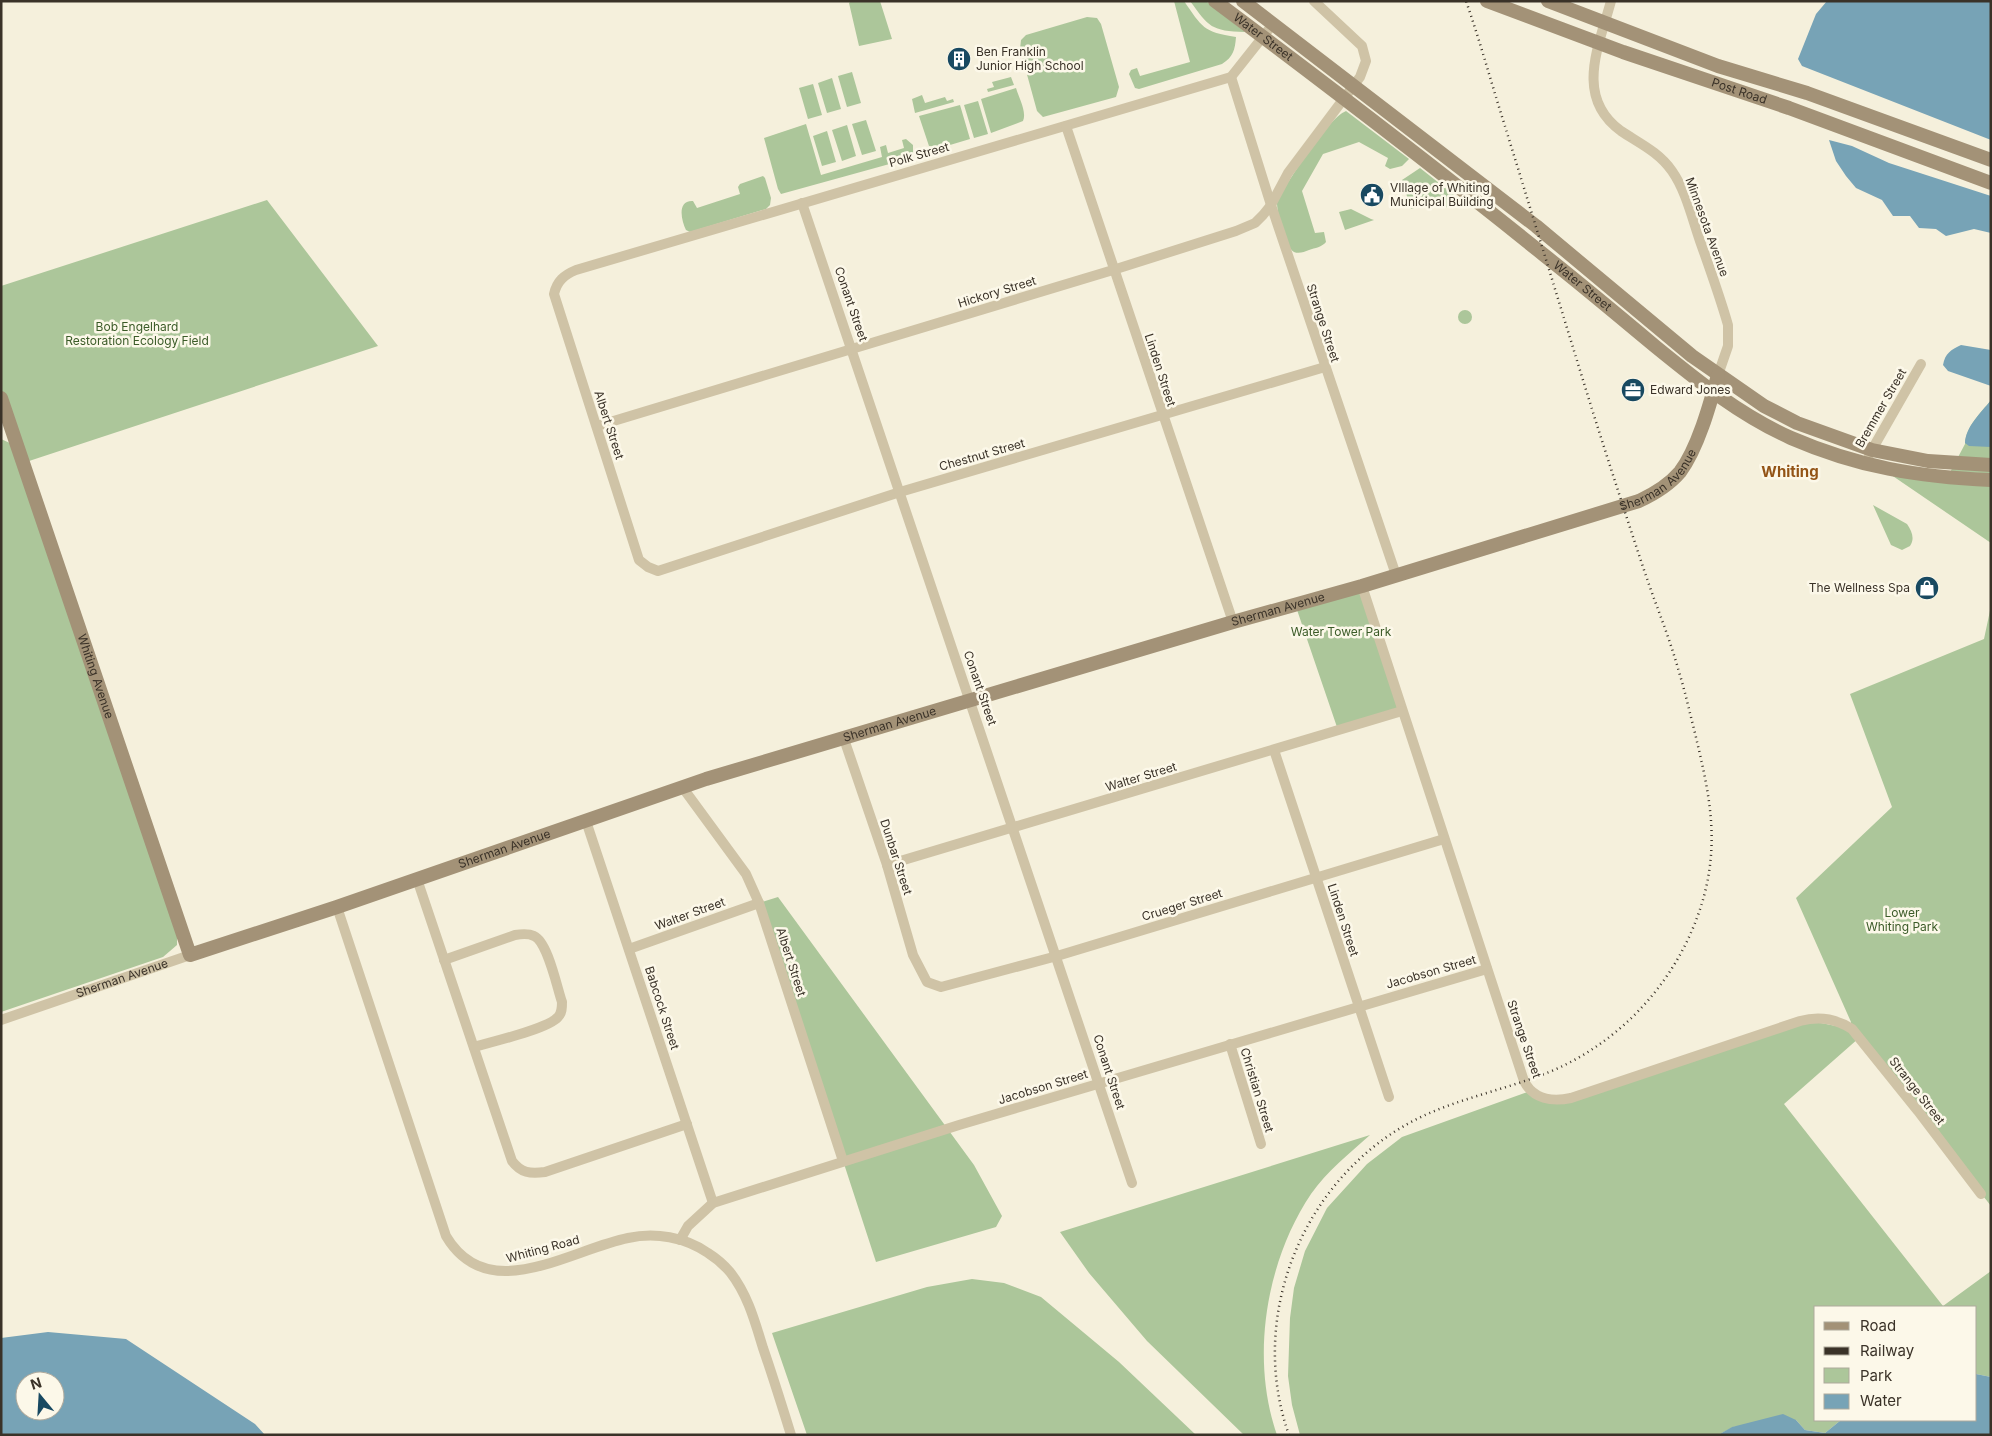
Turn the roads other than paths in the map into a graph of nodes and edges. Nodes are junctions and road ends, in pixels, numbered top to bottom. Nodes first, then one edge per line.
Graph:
1 (1215, 1) edge
2 (1243, 1) edge
3 (1314, 1) edge
4 (1487, 1) edge
5 (1548, 1) edge
6 (1611, 1) edge
7 (1273, 24) junction
8 (1604, 24) junction
9 (1263, 37) junction
10 (1599, 42) junction
11 (1231, 77) junction
12 (1354, 85) junction
13 (1344, 98) junction
14 (1066, 126) junction
15 (1991, 160) edge
16 (1991, 183) edge
17 (802, 202) junction
18 (1271, 205) junction
19 (1113, 270) junction
20 (556, 287) joint
21 (852, 348) junction
22 (1921, 364) dead end
23 (1325, 367) junction
24 (1718, 376) junction
25 (1713, 394) junction
26 (1, 398) edge
27 (1162, 416) junction
28 (597, 426) junction
29 (1872, 450) junction
30 (1864, 464) junction
31 (1991, 465) edge
32 (1991, 480) edge
33 (900, 492) junction
34 (648, 567) joint
35 (1396, 575) junction
36 (1362, 586) junction
37 (1232, 622) junction
38 (971, 701) junction
39 (1402, 711) junction
40 (844, 739) junction
41 (1274, 750) junction
42 (683, 788) junction
43 (586, 821) junction
44 (1014, 828) junction
45 (1444, 839) junction
46 (887, 865) junction
47 (1316, 877) junction
48 (417, 879) junction
49 (759, 903) junction
50 (337, 907) junction
51 (629, 949) junction
52 (190, 955) junction
53 (1057, 956) junction
54 (444, 960) junction
55 (1487, 969) junction
56 (927, 982) joint
57 (1358, 1006) junction
58 (1, 1020) edge
59 (1230, 1044) junction
60 (474, 1047) junction
61 (1100, 1083) junction
62 (1389, 1097) dead end
63 (687, 1124) junction
64 (1261, 1144) dead end
65 (843, 1161) junction
66 (1132, 1183) dead end
67 (1982, 1194) dead end
68 (712, 1203) junction
69 (680, 1240) junction
70 (792, 1435) edge

1 - 9 main road, Water Street
2 - 7 main road, Water Street
3 - 12 street, Hickory Street
4 - 10 main road, Post Road
5 - 8 main road, Post Road
6 - 8 street, Minnesota Avenue
7 - 9 street
7 - 12 main road, Water Street
8 - 10 street, Minnesota Avenue
8 - 15 main road, Post Road
9 - 11 street
9 - 13 main road, Water Street
10 - 16 main road, Post Road
10 - 24 street, Minnesota Avenue
11 - 14 street, Polk Street
11 - 18 street, Strange Street
12 - 13 street, Hickory Street
12 - 24 main road, Water Street
13 - 18 street, Hickory Street
13 - 25 main road, Water Street
14 - 17 street, Polk Street
14 - 19 street, Linden Street
17 - 20 street, Polk Street
17 - 21 street, Conant Street
18 - 19 street, Hickory Street
18 - 23 street, Strange Street
19 - 21 street, Hickory Street
19 - 27 street, Linden Street
20 - 28 street, Albert Street
21 - 28 street, Hickory Street
21 - 33 street, Conant Street
22 - 29 street, Bremmer Street
23 - 27 street, Chestnut Street
23 - 35 street, Strange Street
24 - 25 main road, Sherman Avenue
24 - 29 main road, Water Street
25 - 30 main road, Water Street
25 - 35 main road, Sherman Avenue
26 - 52 main road, Whiting Avenue
27 - 33 street, Chestnut Street
27 - 37 street, Linden Street
28 - 34 street, Albert Street
29 - 30 street, Bremmer Street
29 - 31 main road, Water Street
30 - 32 main road, Water Street
33 - 34 street, Chestnut Street
33 - 38 street, Conant Street
35 - 36 main road, Sherman Avenue
36 - 37 main road, Sherman Avenue
36 - 39 street, Strange Street
37 - 38 main road, Sherman Avenue
38 - 40 main road, Sherman Avenue
38 - 44 street, Conant Street
39 - 41 street, Walter Street
39 - 45 street, Strange Street
40 - 42 main road, Sherman Avenue
40 - 46 street, Dunbar Street
41 - 44 street, Walter Street
41 - 47 street, Linden Street
42 - 43 main road, Sherman Avenue
42 - 49 street, Albert Street
43 - 48 main road, Sherman Avenue
43 - 51 street, Babcock Street
44 - 46 street, Walter Street
44 - 53 street, Conant Street
45 - 47 street, Crueger Street
45 - 55 street, Strange Street
46 - 56 street, Dunbar Street
47 - 53 street, Crueger Street
47 - 57 street, Linden Street
48 - 50 main road, Sherman Avenue
48 - 54 street
49 - 51 street, Walter Street
49 - 65 street, Albert Street
50 - 52 main road, Sherman Avenue
50 - 69 street, Whiting Road
51 - 63 street, Babcock Street
52 - 58 street, Sherman Avenue
53 - 56 street, Crueger Street
53 - 61 street, Conant Street
54 - 60 street
54 - 60 street
55 - 57 street, Jacobson Street
55 - 67 street, Strange Street
57 - 59 street, Jacobson Street
57 - 62 street, Linden Street
59 - 61 street, Jacobson Street
59 - 64 street, Christian Street
60 - 63 street
61 - 65 street, Jacobson Street
61 - 66 street, Conant Street
63 - 68 street, Babcock Street
65 - 68 street, Jacobson Street
68 - 69 street, Jacobson Street
69 - 70 street, Whiting Road

